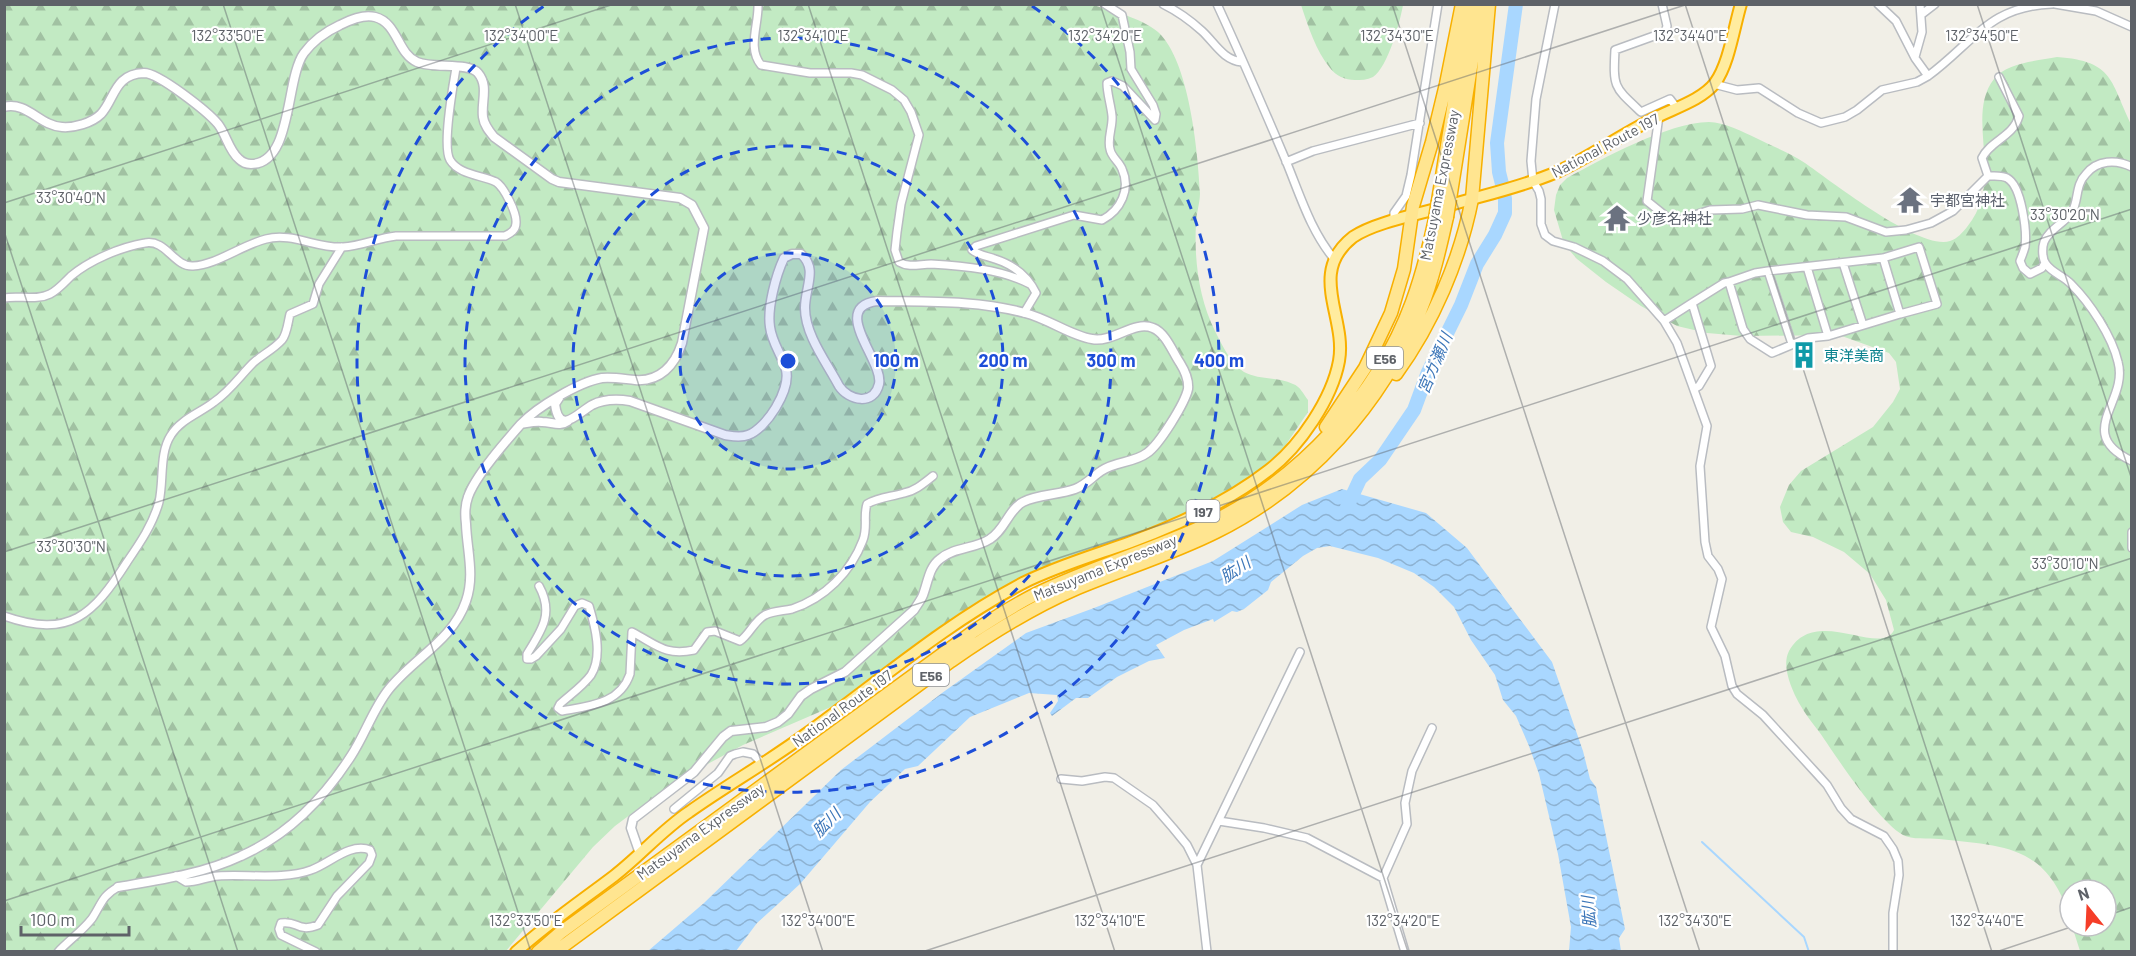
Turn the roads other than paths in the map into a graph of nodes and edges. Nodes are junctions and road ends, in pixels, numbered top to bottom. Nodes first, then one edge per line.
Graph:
1 (758, 4) edge
2 (1105, 4) edge
3 (1162, 4) edge
4 (1217, 4) edge
5 (1438, 4) edge
6 (1462, 4) edge
7 (1470, 4) edge
8 (1481, 4) edge
9 (1489, 4) edge
10 (1555, 4) edge
11 (1662, 4) edge
12 (1741, 4) edge
13 (1878, 4) edge
14 (1920, 4) edge
15 (1935, 4) edge
16 (2054, 4) edge
17 (1922, 14) junction
18 (2132, 27) edge
19 (1915, 58) junction
20 (1242, 62) junction
21 (456, 68) junction
22 (1928, 76) junction
23 (1999, 77) dead end
24 (1714, 84) junction
25 (4, 107) edge
26 (1676, 107) junction
27 (1659, 116) junction
28 (1420, 123) junction
29 (1286, 162) junction
30 (2132, 167) edge
31 (1988, 176) junction
32 (1533, 181) junction
33 (1472, 199) junction
34 (1444, 200) junction
35 (1411, 217) junction
36 (1441, 218) junction
37 (1394, 221) junction
38 (342, 247) junction
39 (1883, 258) junction
40 (1335, 261) junction
41 (1844, 263) junction
42 (2045, 263) junction
43 (1807, 267) junction
44 (1768, 271) junction
45 (1729, 282) junction
46 (1032, 285) junction
47 (4, 298) edge
48 (1692, 303) junction
49 (1024, 313) junction
50 (1900, 314) junction
51 (1664, 321) junction
52 (1863, 325) junction
53 (1828, 336) junction
54 (1792, 344) junction
55 (1694, 388) junction
56 (559, 398) junction
57 (568, 421) junction
58 (521, 424) junction
59 (1334, 444) junction
60 (2132, 461) edge
61 (1290, 472) junction
62 (933, 476) dead end
63 (2132, 532) edge
64 (2132, 548) edge
65 (539, 586) dead end
66 (4, 616) edge
67 (1300, 651) dead end
68 (1432, 728) dead end
69 (762, 763) junction
70 (1062, 778) dead end
71 (675, 809) dead end
72 (1219, 821) junction
73 (640, 854) junction
74 (1197, 865) junction
75 (176, 876) junction
76 (1383, 878) junction
77 (118, 887) joint
78 (58, 951) edge
79 (316, 951) edge
80 (516, 951) edge
81 (538, 951) edge
82 (555, 951) edge
83 (1207, 951) edge
84 (1405, 951) edge
85 (1893, 951) edge

1 - 46 street
2 - 46 street
3 - 20 street
4 - 20 street
5 - 28 street
6 - 35 highway
7 - 34 highway, Matsuyama Expressway / E56
8 - 34 highway, Matsuyama Expressway / E56
9 - 33 highway
10 - 32 street
11 - 26 street
12 - 24 highway
13 - 19 street
14 - 17 street
15 - 17 street
16 - 18 street
16 - 22 street
17 - 19 street
19 - 22 street
20 - 29 street
21 - 25 street
21 - 38 street
21 - 56 street
22 - 24 street
23 - 31 street
24 - 26 highway, National Route 197 / 197
26 - 27 highway, National Route 197 / 197
27 - 31 street
27 - 32 highway, National Route 197 / 197
28 - 29 street
28 - 37 street
29 - 40 street
30 - 42 street
31 - 42 street
32 - 33 highway, National Route 197 / 197
32 - 51 street
33 - 35 highway, National Route 197 / 197
33 - 59 highway
34 - 36 highway, Matsuyama Expressway / E56, bridge
35 - 37 highway, National Route 197 / 197
35 - 61 highway
36 - 59 highway, Matsuyama Expressway / E56
36 - 61 highway, Matsuyama Expressway / E56
37 - 40 highway, National Route 197 / 197
38 - 47 street
38 - 66 street
39 - 41 street
39 - 50 street
39 - 50 street
40 - 69 highway, National Route 197 / 197
41 - 43 street
41 - 52 street
42 - 60 street
43 - 44 street
43 - 53 street
44 - 45 street
44 - 54 street
45 - 48 street
45 - 54 street
46 - 49 street
48 - 51 street
48 - 55 street
49 - 57 street
49 - 73 street
50 - 52 street
51 - 55 street
52 - 53 street
53 - 54 street
55 - 85 street
56 - 57 street
56 - 58 street
57 - 58 street
58 - 75 street
59 - 82 highway, Matsuyama Expressway / E56
61 - 81 highway, Matsuyama Expressway / E56
62 - 65 street
63 - 64 street
67 - 72 street
68 - 76 street
69 - 71 street
69 - 73 highway, National Route 197 / 197
70 - 74 street
72 - 74 street
72 - 76 street
73 - 80 highway, National Route 197 / 197
74 - 83 street
75 - 77 street
75 - 79 street
76 - 84 street
77 - 78 street

